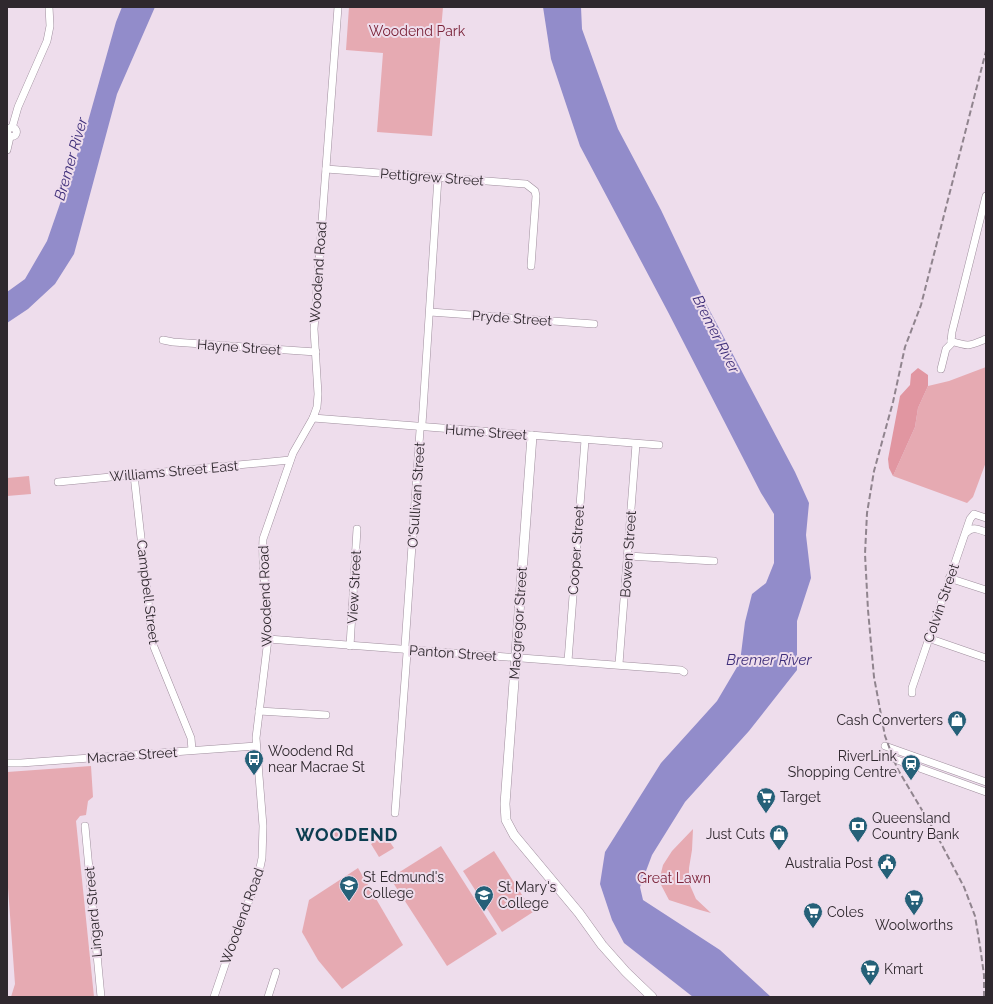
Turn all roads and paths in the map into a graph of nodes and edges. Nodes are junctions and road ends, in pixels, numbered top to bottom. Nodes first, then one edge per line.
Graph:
1 (49, 7) edge
2 (338, 7) edge
3 (10, 131) edge
4 (7, 150) edge
5 (326, 170) junction
6 (438, 177) junction
7 (986, 196) edge
8 (531, 266) dead end
9 (430, 312) junction
10 (594, 324) dead end
11 (986, 339) edge
12 (162, 340) dead end
13 (951, 341) junction
14 (316, 352) junction
15 (941, 369) dead end
16 (313, 418) junction
17 (420, 427) junction
18 (532, 436) junction
19 (584, 440) junction
20 (636, 444) junction
21 (659, 446) dead end
22 (290, 460) junction
23 (134, 475) junction
24 (58, 482) dead end
25 (986, 518) edge
26 (357, 529) dead end
27 (986, 532) edge
28 (964, 535) junction
29 (628, 556) junction
30 (714, 561) dead end
31 (949, 578) junction
32 (986, 590) edge
33 (928, 638) junction
34 (268, 639) junction
35 (350, 646) junction
36 (406, 650) junction
37 (516, 658) junction
38 (986, 658) edge
39 (568, 661) junction
40 (619, 664) junction
41 (684, 672) dead end
42 (912, 693) dead end
43 (259, 711) junction
44 (326, 715) dead end
45 (256, 746) junction
46 (885, 746) dead end
47 (192, 750) junction
48 (889, 757) dead end
49 (7, 763) edge
50 (986, 782) edge
51 (986, 792) edge
52 (396, 813) dead end
53 (85, 826) dead end
54 (276, 972) dead end
55 (101, 997) edge
56 (214, 997) edge
57 (268, 997) edge
58 (652, 997) edge

1 - 3 street
2 - 5 street, Woodend Road
3 - 4 street
5 - 6 street, Pettigrew Street
5 - 14 street, Woodend Road
6 - 8 street, Pettigrew Street
6 - 9 street, O'Sullivan Street
7 - 13 street
9 - 10 street, Pryde Street
9 - 17 street, O'Sullivan Street
11 - 13 street
12 - 14 street, Hayne Street
13 - 15 street
14 - 16 street, Woodend Road
16 - 17 street, Hume Street
16 - 22 street, Woodend Road
17 - 18 street, Hume Street
17 - 36 street, O'Sullivan Street
18 - 19 street, Hume Street
18 - 37 street, Macgregor Street
19 - 20 street, Hume Street
19 - 39 street, Cooper Street
20 - 21 street, Hume Street
20 - 29 street, Bowen Street
22 - 23 street, Williams Street East
22 - 34 street, Woodend Road
23 - 24 street, Williams Street East
23 - 47 street, Campbell Street
25 - 28 street, Colvin Street
26 - 35 street, View Street
27 - 28 street
28 - 31 street, Colvin Street
29 - 30 street
29 - 40 street, Bowen Street
31 - 32 street
31 - 33 street, Colvin Street
33 - 38 street
33 - 42 street, Colvin Street
34 - 35 street, Panton Street
34 - 43 street, Woodend Road
35 - 36 street, Panton Street
36 - 37 street, Panton Street
36 - 52 street, O'Sullivan Street
37 - 39 street, Panton Street
37 - 58 street, Macgregor Street
39 - 40 street, Panton Street
40 - 41 street, Panton Street
43 - 44 street
43 - 45 street, Woodend Road
45 - 47 street, Macrae Street
45 - 56 street, Woodend Road
46 - 50 street
47 - 49 street, Macrae Street
48 - 51 street
53 - 55 street, Lingard Street
54 - 57 street

